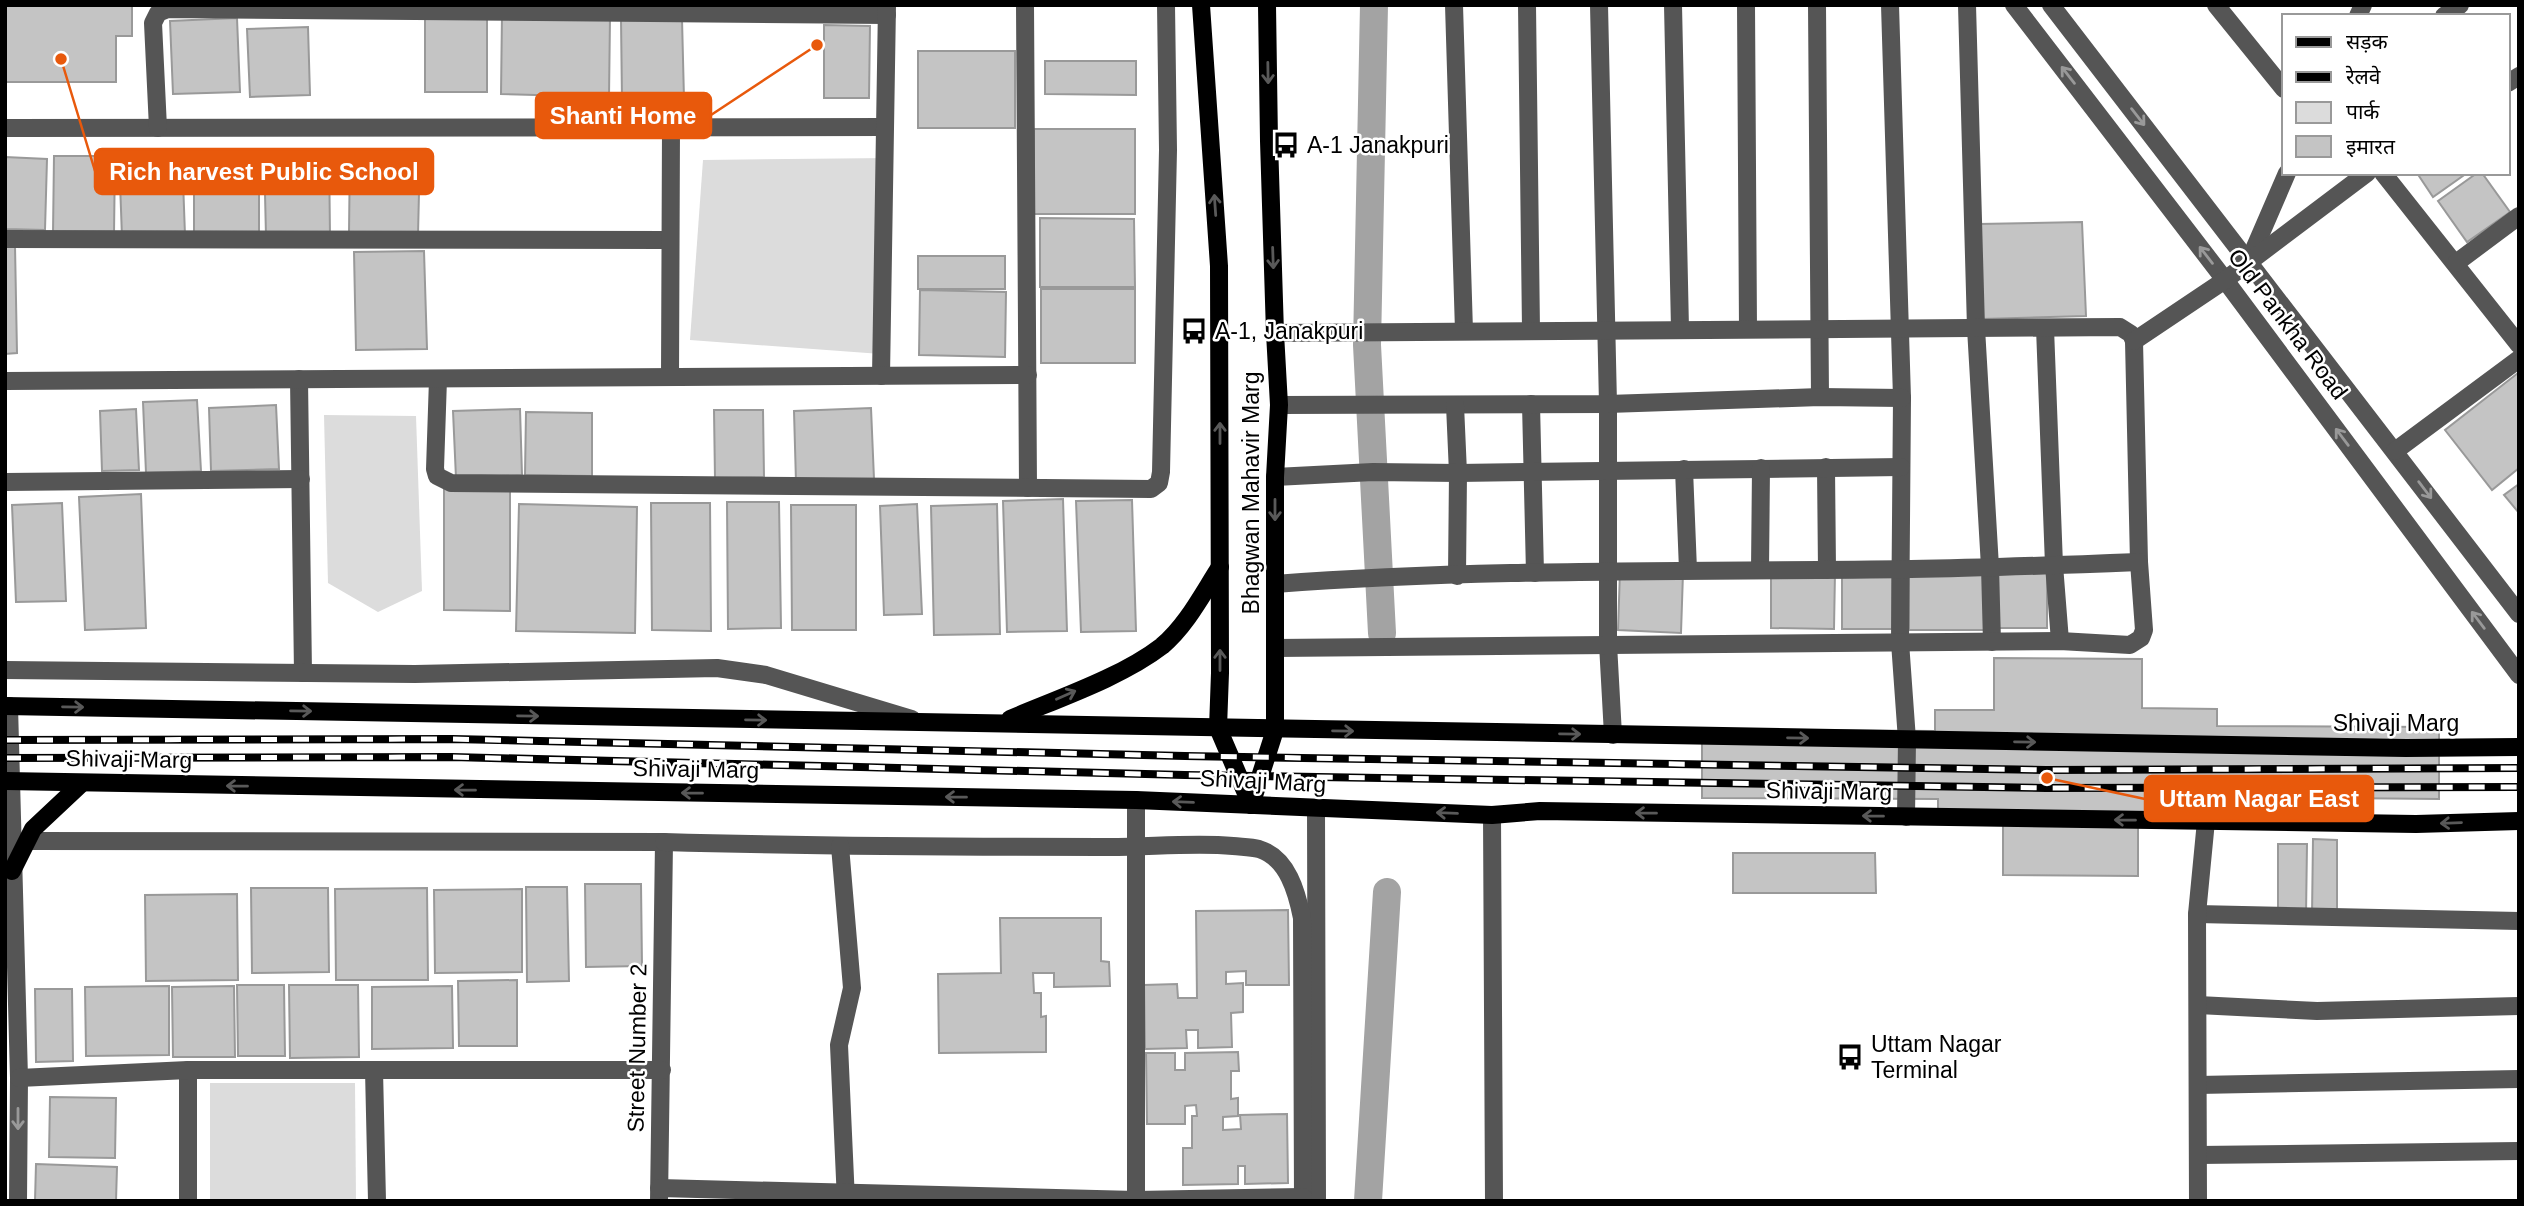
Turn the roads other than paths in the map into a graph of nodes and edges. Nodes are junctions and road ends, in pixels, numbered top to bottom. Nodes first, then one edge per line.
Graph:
1 (1025, 5) edge
2 (1166, 5) edge
3 (1200, 5) edge
4 (1267, 5) edge
5 (1454, 5) edge
6 (1527, 5) edge
7 (1599, 5) edge
8 (1673, 5) edge
9 (1746, 5) edge
10 (1816, 5) edge
11 (1889, 5) edge
12 (1967, 5) edge
13 (2014, 5) edge
14 (2051, 5) edge
15 (2216, 5) edge
16 (519, 9) edge
17 (887, 10) edge
18 (2282, 87) edge
19 (885, 127) junction
20 (5, 128) edge
21 (158, 128) junction
22 (671, 128) junction
23 (2286, 175) edge
24 (2364, 175) edge
25 (2385, 175) edge
26 (2519, 216) edge
27 (5, 239) edge
28 (669, 240) junction
29 (2249, 261) junction
30 (2456, 263) junction
31 (2225, 279) junction
32 (1976, 328) junction
33 (2045, 328) junction
34 (1680, 329) junction
35 (1748, 329) junction
36 (1820, 329) junction
37 (1531, 330) junction
38 (1606, 330) junction
39 (1900, 330) junction
40 (1464, 331) junction
41 (1275, 333) junction
42 (2134, 341) junction
43 (2519, 345) edge
44 (2519, 359) edge
45 (1028, 375) junction
46 (881, 376) junction
47 (670, 377) junction
48 (299, 379) junction
49 (438, 379) junction
50 (5, 381) edge
51 (1820, 397) junction
52 (1902, 398) junction
53 (1531, 404) junction
54 (1608, 404) junction
55 (1279, 405) junction
56 (1455, 405) junction
57 (2395, 451) junction
58 (1826, 467) junction
59 (1901, 467) junction
60 (1761, 468) junction
61 (1684, 469) junction
62 (1608, 470) junction
63 (1534, 471) junction
64 (1458, 473) junction
65 (1275, 477) junction
66 (301, 479) junction
67 (5, 482) edge
68 (1028, 488) junction
69 (2139, 562) junction
70 (2054, 565) junction
71 (1220, 567) junction
72 (1990, 567) junction
73 (1900, 569) junction
74 (1607, 570) junction
75 (1688, 570) junction
76 (1760, 570) junction
77 (1827, 570) junction
78 (1535, 573) junction
79 (1457, 576) junction
80 (1275, 584) junction
81 (2519, 614) edge
82 (2060, 641) junction
83 (1900, 642) junction
84 (1992, 642) junction
85 (1608, 644) junction
86 (1275, 648) junction
87 (5, 670) edge
88 (303, 673) junction
89 (2519, 675) edge
90 (7, 706) edge
91 (1003, 722) junction
92 (925, 723) junction
93 (1218, 728) junction
94 (1275, 730) junction
95 (1613, 735) junction
96 (1908, 740) junction
97 (2519, 747) edge
98 (8, 781) edge
99 (82, 783) junction
100 (1136, 800) junction
101 (1251, 805) junction
102 (1316, 808) junction
103 (1492, 815) junction
104 (1906, 817) junction
105 (2206, 821) junction
106 (2519, 821) edge
107 (27, 841) junction
108 (664, 842) junction
109 (840, 846) junction
110 (1136, 848) junction
111 (12, 871) junction
112 (2197, 914) junction
113 (2519, 921) edge
114 (2198, 1005) junction
115 (2519, 1006) edge
116 (188, 1070) junction
117 (374, 1070) junction
118 (662, 1070) junction
119 (19, 1078) junction
120 (2519, 1079) edge
121 (2198, 1085) junction
122 (2519, 1150) edge
123 (2198, 1155) junction
124 (659, 1194) edge
125 (846, 1196) edge
126 (1308, 1199) edge
127 (1136, 1200) edge
128 (18, 1201) edge
129 (188, 1201) edge
130 (377, 1201) edge
131 (1494, 1201) edge
132 (2199, 1201) edge

1 - 45 street
2 - 68 street
71 -> 3 main road, Bhagwan Mahavir Marg
4 -> 41 main road, Bhagwan Mahavir Marg
5 - 40 street
6 - 37 street
7 - 38 street
8 - 34 street
9 - 35 street
10 - 36 street
11 - 39 street
12 - 32 street
31 -> 13 street, Old Pankha Road
14 -> 29 street, Old Pankha Road
15 - 18 street
16 - 17 street
16 - 21 street
17 - 19 street
19 - 22 street
19 - 46 street
20 - 21 street
21 - 22 street
22 - 28 street
23 - 29 street
24 - 29 street
25 - 30 street
26 - 30 street
27 - 28 street
28 - 47 street
29 - 31 street
29 - 57 street, Old Pankha Road
30 - 43 street
31 - 42 street
89 -> 31 street, Old Pankha Road
32 - 33 street
32 - 39 street
32 - 72 street
33 - 42 street
33 - 70 street
34 - 35 street
34 - 38 street
35 - 36 street
36 - 39 street
36 - 51 street
37 - 38 street
37 - 40 street
38 - 54 street
39 - 52 street
40 - 41 street
41 - 55 main road, Bhagwan Mahavir Marg
42 - 69 street
44 - 57 street
45 - 46 street
45 - 68 street
46 - 47 street
47 - 49 street
48 - 49 street
48 - 50 street
48 - 66 street
49 - 68 street
51 - 52 street
51 - 54 street
52 - 59 street
53 - 54 street
53 - 56 street
53 - 63 street
54 - 62 street
55 - 56 street
55 - 65 main road, Bhagwan Mahavir Marg
56 - 64 street
57 -> 81 street, Old Pankha Road
58 - 59 street
58 - 60 street
58 - 77 street
59 - 73 street
60 - 61 street
60 - 76 street
61 - 62 street
61 - 75 street
62 - 63 street
62 - 74 street
63 - 64 street
63 - 78 street
64 - 65 street
64 - 79 street
65 -> 80 main road, Bhagwan Mahavir Marg
66 - 67 street
66 - 88 street
69 - 70 street
69 - 82 street
70 - 72 street
70 - 82 street
91 -> 71 main road
93 -> 71 main road, Bhagwan Mahavir Marg
72 - 73 street
72 - 84 street
73 - 77 street
73 - 83 street
74 - 75 street
74 - 78 street
74 - 85 street
75 - 76 street
76 - 77 street
78 - 79 street
79 - 80 street
80 - 86 main road, Bhagwan Mahavir Marg
82 - 84 street
83 - 84 street
83 - 85 street
83 - 96 street
85 - 86 street
85 - 95 street
86 - 94 main road, Bhagwan Mahavir Marg
87 - 88 street
88 - 92 street
90 -> 92 main road, Shivaji Marg
90 - 98 street
91 - 92 main road, Shivaji Marg
91 - 93 main road, Shivaji Marg
93 - 94 main road, Shivaji Marg
93 - 101 main road
94 -> 95 main road, Shivaji Marg
94 - 101 main road, Bhagwan Mahavir Marg
95 -> 96 main road, Shivaji Marg
96 -> 97 main road, Shivaji Marg
96 - 104 street
98 - 99 main road, Shivaji Marg
98 - 111 street
100 -> 99 main road, Shivaji Marg
99 - 107 main road
101 -> 100 main road, Shivaji Marg
100 - 110 street
101 - 102 main road, Shivaji Marg
103 -> 102 main road, Shivaji Marg
102 - 126 street
104 -> 103 main road, Shivaji Marg
103 - 131 street
105 -> 104 main road, Shivaji Marg
106 -> 105 main road, Shivaji Marg
105 - 112 street
107 - 108 street
107 - 111 main road
108 - 109 street
108 - 118 street, Street Number 2
109 - 110 street
109 - 125 street
110 - 126 street
110 - 127 street
111 - 119 street
112 - 113 street
112 - 114 street
114 - 115 street
114 - 121 street
116 - 117 street
116 - 119 street
116 - 129 street
117 - 118 street
117 - 130 street
118 - 124 street, Street Number 2
119 -> 128 street
120 - 121 street
121 - 123 street
122 - 123 street
123 - 132 street
124 - 125 street
125 - 127 street
126 - 127 street

